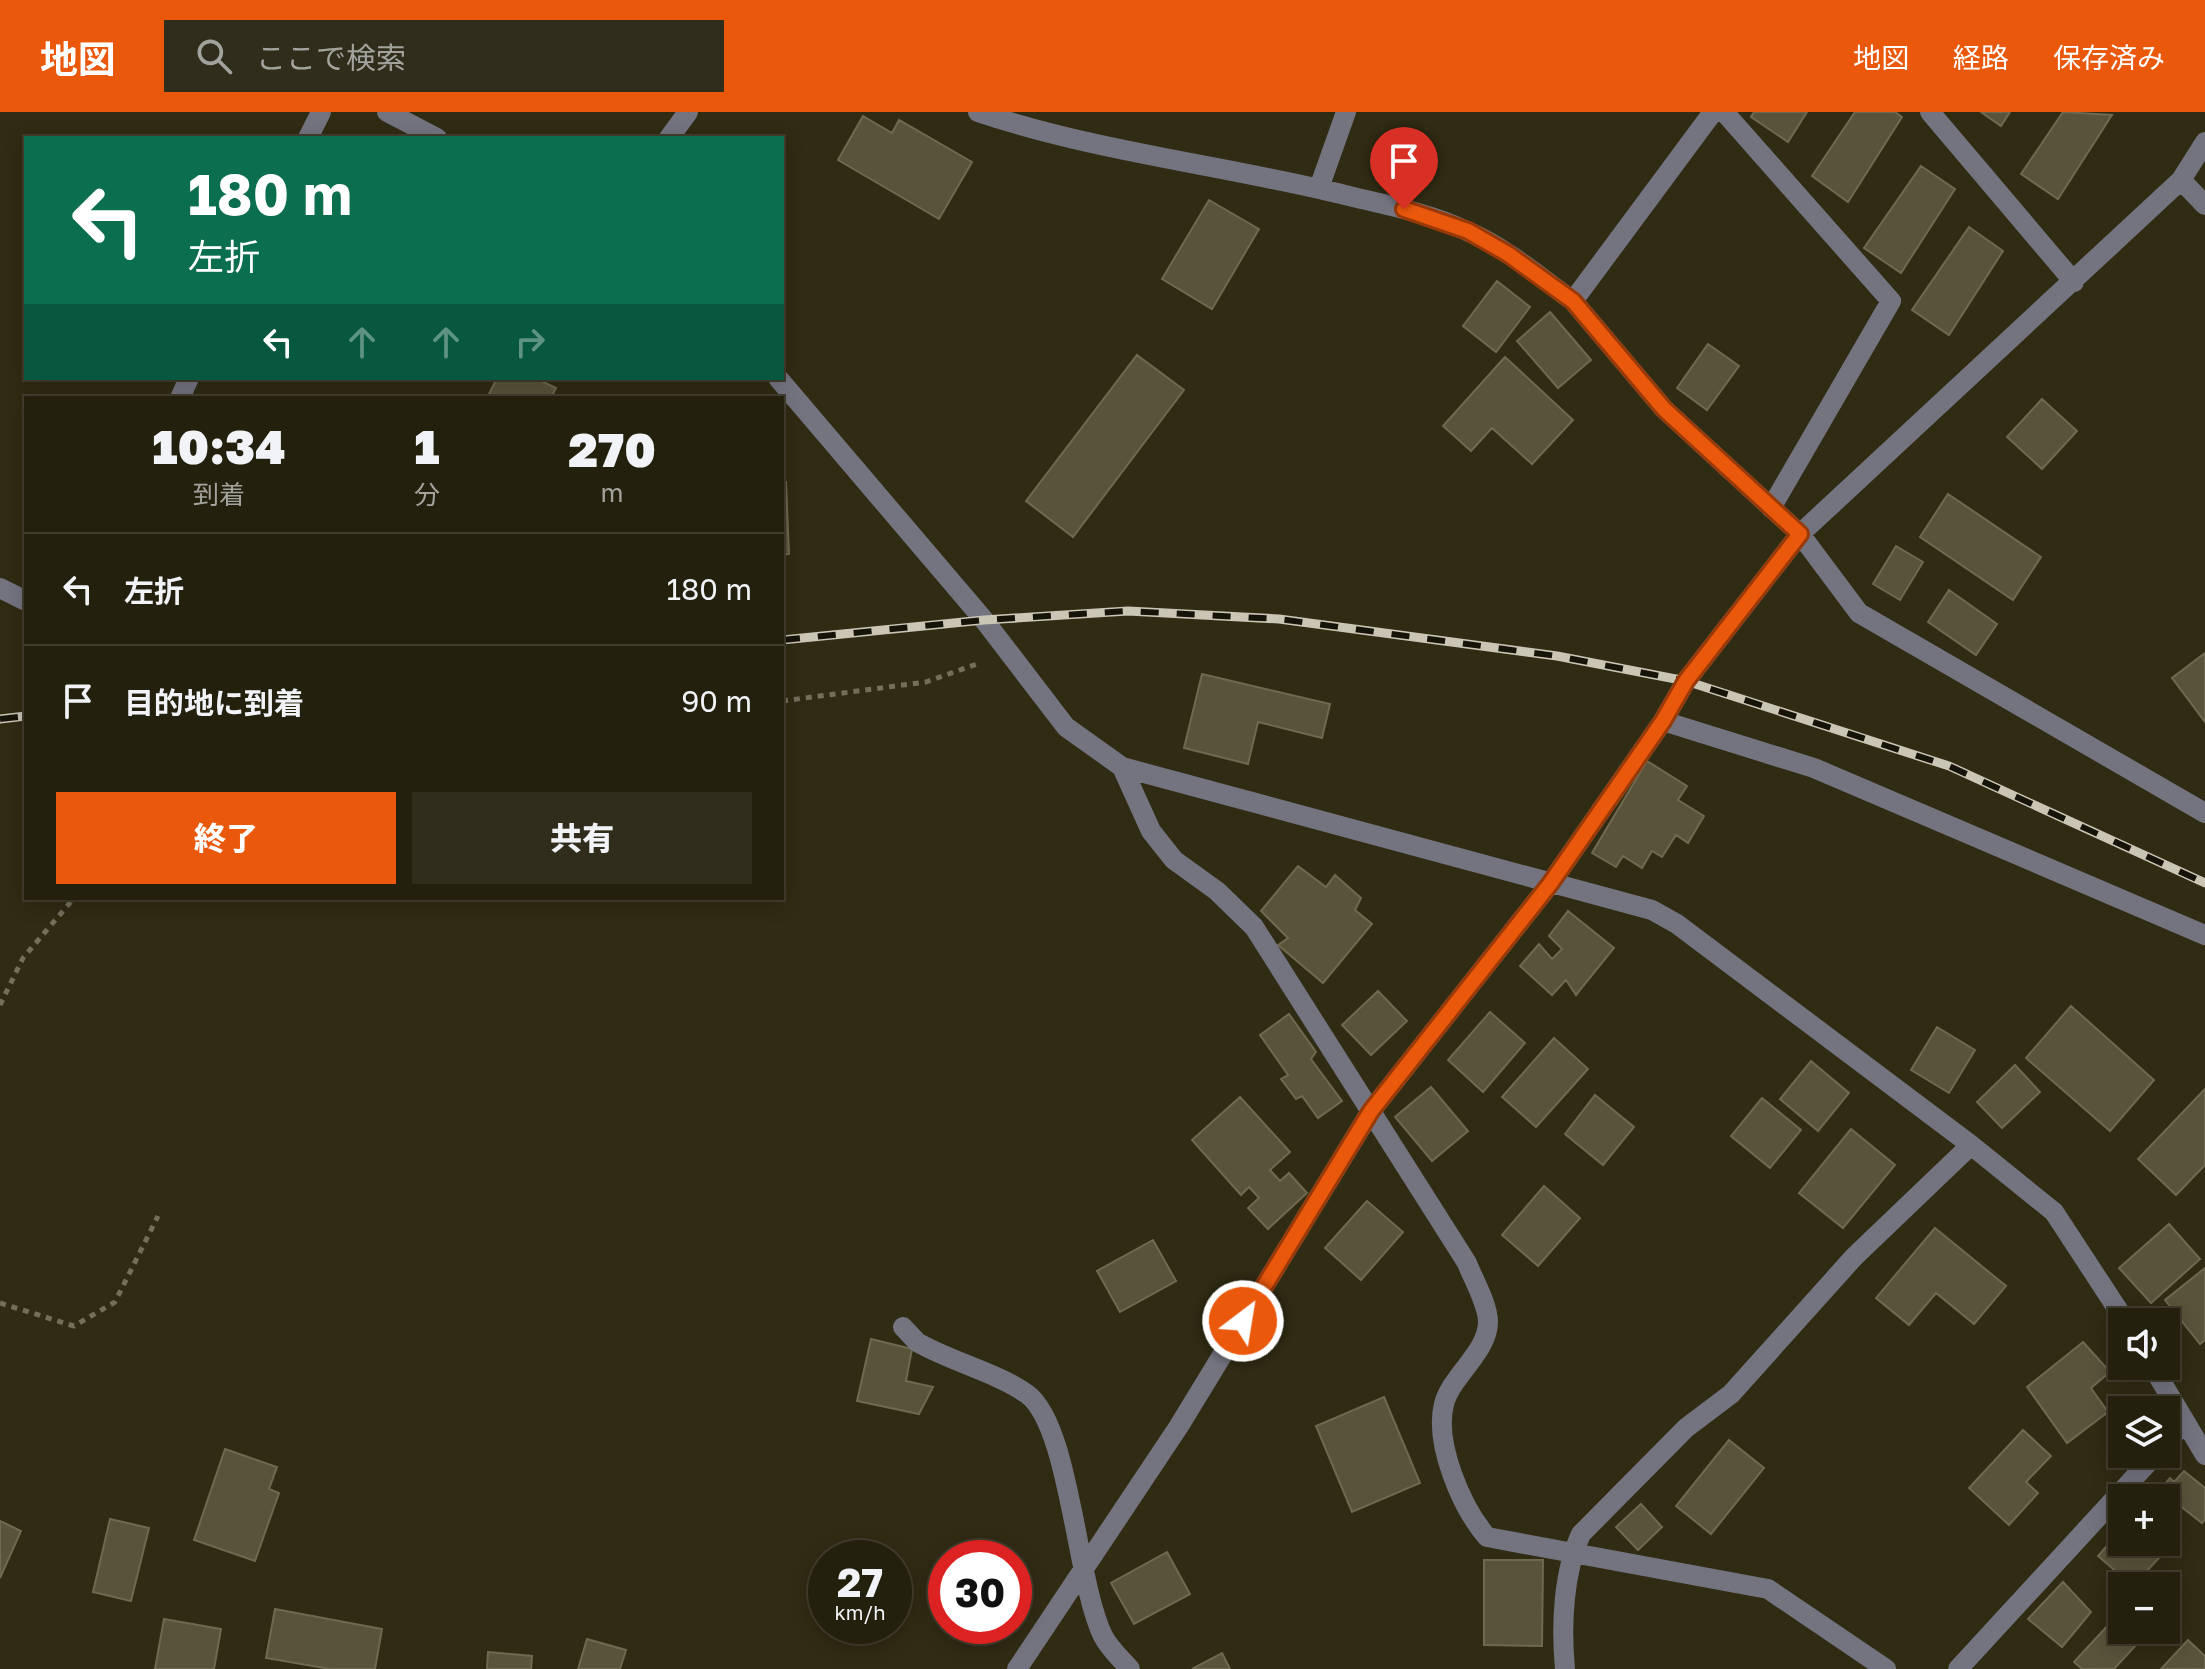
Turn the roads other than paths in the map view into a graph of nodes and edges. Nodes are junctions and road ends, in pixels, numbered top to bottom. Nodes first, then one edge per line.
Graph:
1 (321, 112) edge
2 (387, 112) edge
3 (688, 112) edge
4 (978, 112) edge
5 (1346, 112) edge
6 (1713, 112) edge
7 (1724, 112) edge
8 (1930, 112) edge
9 (309, 136) edge
10 (433, 136) edge
11 (670, 136) edge
12 (2205, 142) edge
13 (2181, 180) junction
14 (1319, 188) junction
15 (2205, 205) edge
16 (2074, 282) junction
17 (1573, 301) junction
18 (780, 380) edge
19 (1771, 508) junction
20 (1800, 534) junction
21 (0, 588) edge
22 (24, 600) edge
23 (1663, 721) junction
24 (1122, 767) junction
25 (2205, 813) edge
26 (1550, 884) junction
27 (2205, 935) edge
28 (1371, 1111) junction
29 (1971, 1145) junction
30 (2117, 1308) edge
31 (903, 1327) dead end
32 (2160, 1380) edge
33 (2185, 1422) junction
34 (2180, 1428) edge
35 (2205, 1455) edge
36 (2143, 1468) edge
37 (1571, 1555) junction
38 (1083, 1570) junction
39 (1017, 1669) edge
40 (1130, 1669) edge
41 (1565, 1669) edge
42 (1886, 1669) edge
43 (1958, 1669) edge

1 - 9 street
2 - 10 street
3 - 11 street
4 - 14 street
5 - 14 street
6 - 17 street
7 - 19 street
8 - 16 street
12 - 13 street
13 - 15 street
13 - 16 street
14 - 17 street
16 - 20 street
17 - 19 street
18 - 24 street
19 - 20 street
20 - 23 street
20 - 25 street
21 - 22 street
23 - 26 street
23 - 27 street
24 - 26 street
24 - 28 street
26 - 28 street
26 - 29 street
28 - 37 street
28 - 38 street
29 - 30 street
29 - 37 street
31 - 38 street
32 - 33 street
33 - 34 street
33 - 35 street
36 - 43 street
37 - 41 street
37 - 42 street
38 - 39 street
38 - 40 street

